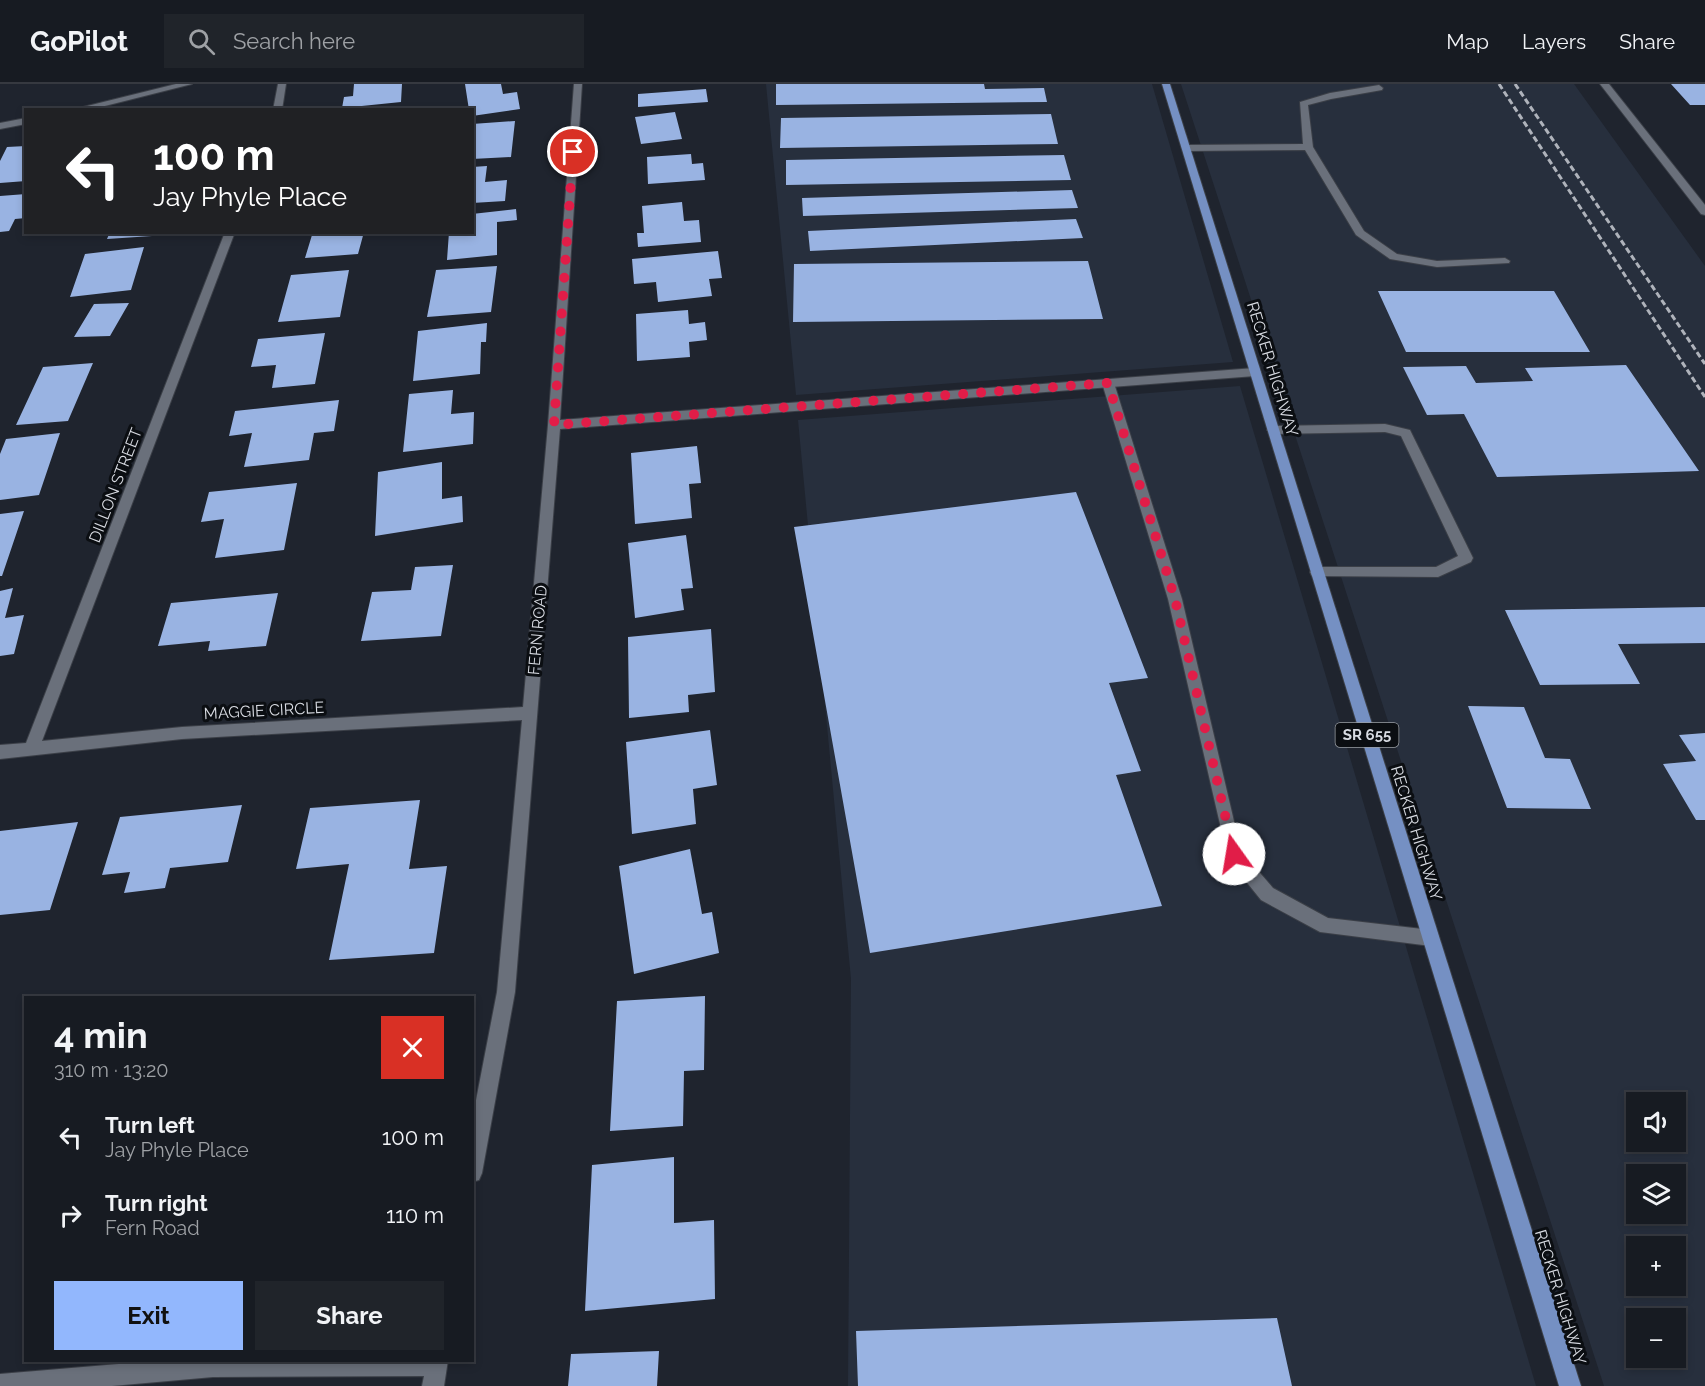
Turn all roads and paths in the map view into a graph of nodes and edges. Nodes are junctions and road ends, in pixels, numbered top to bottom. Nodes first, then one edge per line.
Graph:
1 (188, 84) edge
2 (282, 84) edge
3 (578, 84) edge
4 (1167, 84) edge
5 (1604, 84) edge
6 (1379, 88) dead end
7 (84, 108) edge
8 (277, 108) edge
9 (24, 120) edge
10 (0, 126) edge
11 (1308, 147) junction
12 (1187, 148) junction
13 (1705, 212) edge
14 (229, 234) edge
15 (1505, 261) dead end
16 (1255, 372) junction
17 (1108, 383) junction
18 (554, 425) junction
19 (1273, 430) junction
20 (1317, 572) junction
21 (531, 713) junction
22 (31, 749) junction
23 (0, 752) edge
24 (1431, 938) junction
25 (474, 1162) edge
26 (436, 1371) edge
27 (0, 1385) edge
28 (1570, 1386) edge

1 - 7 street
2 - 8 street
3 - 18 street, FERN ROAD
4 - 12 main road, RECKER HIGHWAY / SR 655
5 - 13 street
6 - 11 street
9 - 10 street
11 - 12 street
11 - 15 street
12 - 16 main road, RECKER HIGHWAY / SR 655
14 - 22 street, DILLON STREET
16 - 17 street
16 - 19 main road, RECKER HIGHWAY / SR 655
17 - 18 street
17 - 24 street
18 - 21 street, FERN ROAD
19 - 20 main road, RECKER HIGHWAY / SR 655
19 - 20 street
20 - 24 main road, RECKER HIGHWAY / SR 655
21 - 22 street, MAGGIE CIRCLE
21 - 25 street, FERN ROAD
22 - 23 street, MAGGIE CIRCLE
24 - 28 main road, RECKER HIGHWAY / SR 655
26 - 27 street

